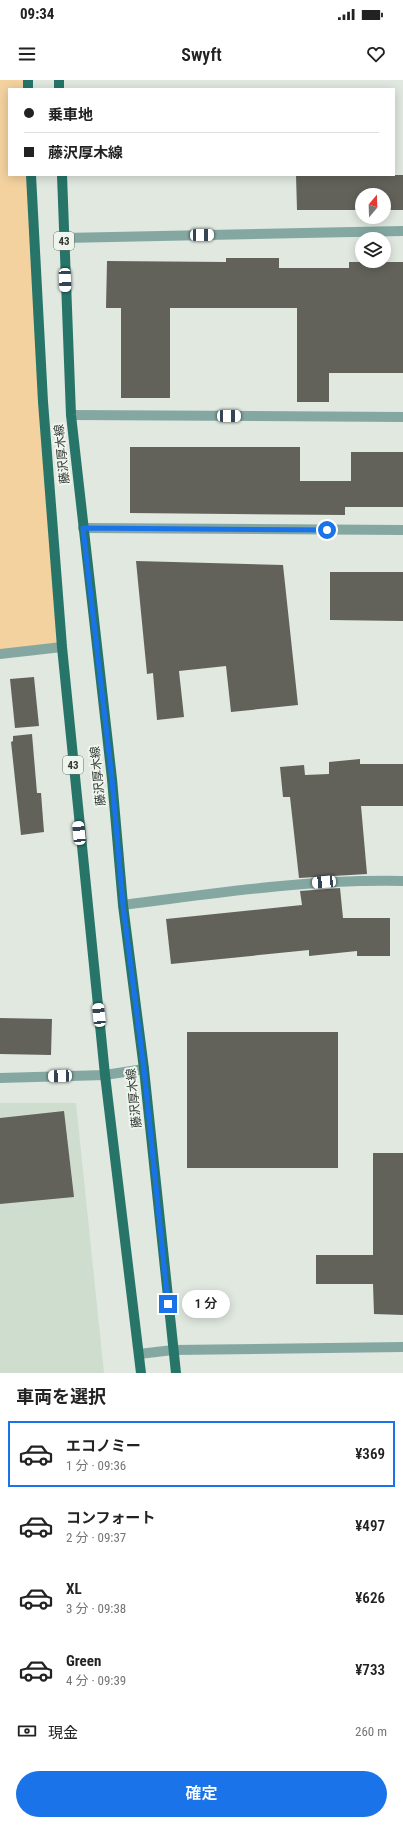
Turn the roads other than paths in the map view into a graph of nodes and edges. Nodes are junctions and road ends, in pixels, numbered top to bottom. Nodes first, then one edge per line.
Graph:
1 (31, 176) edge
2 (62, 176) edge
3 (403, 231) edge
4 (64, 238) junction
5 (71, 416) junction
6 (403, 417) edge
7 (83, 528) junction
8 (403, 530) edge
9 (62, 647) junction
10 (0, 654) edge
11 (403, 881) edge
12 (123, 905) junction
13 (144, 1069) junction
14 (105, 1075) junction
15 (0, 1078) edge
16 (403, 1347) edge
17 (173, 1350) junction
18 (139, 1354) junction
19 (141, 1373) edge
20 (176, 1373) edge

1 - 9 main road, 藤沢厚木線 / 43
2 - 4 main road, 藤沢厚木線 / 43
3 - 4 street
4 - 5 main road, 藤沢厚木線 / 43
5 - 6 street
5 - 7 main road, 藤沢厚木線 / 43
7 - 8 street
7 - 12 main road, 藤沢厚木線 / 43
9 - 10 street
9 - 14 main road, 藤沢厚木線 / 43
11 - 12 street
12 - 13 main road, 藤沢厚木線 / 43
13 - 14 street
13 - 17 main road, 藤沢厚木線 / 43
14 - 15 street
14 - 18 main road, 藤沢厚木線 / 43
16 - 17 street
17 - 18 street
17 - 20 main road, 藤沢厚木線 / 43
18 - 19 main road, 藤沢厚木線 / 43

